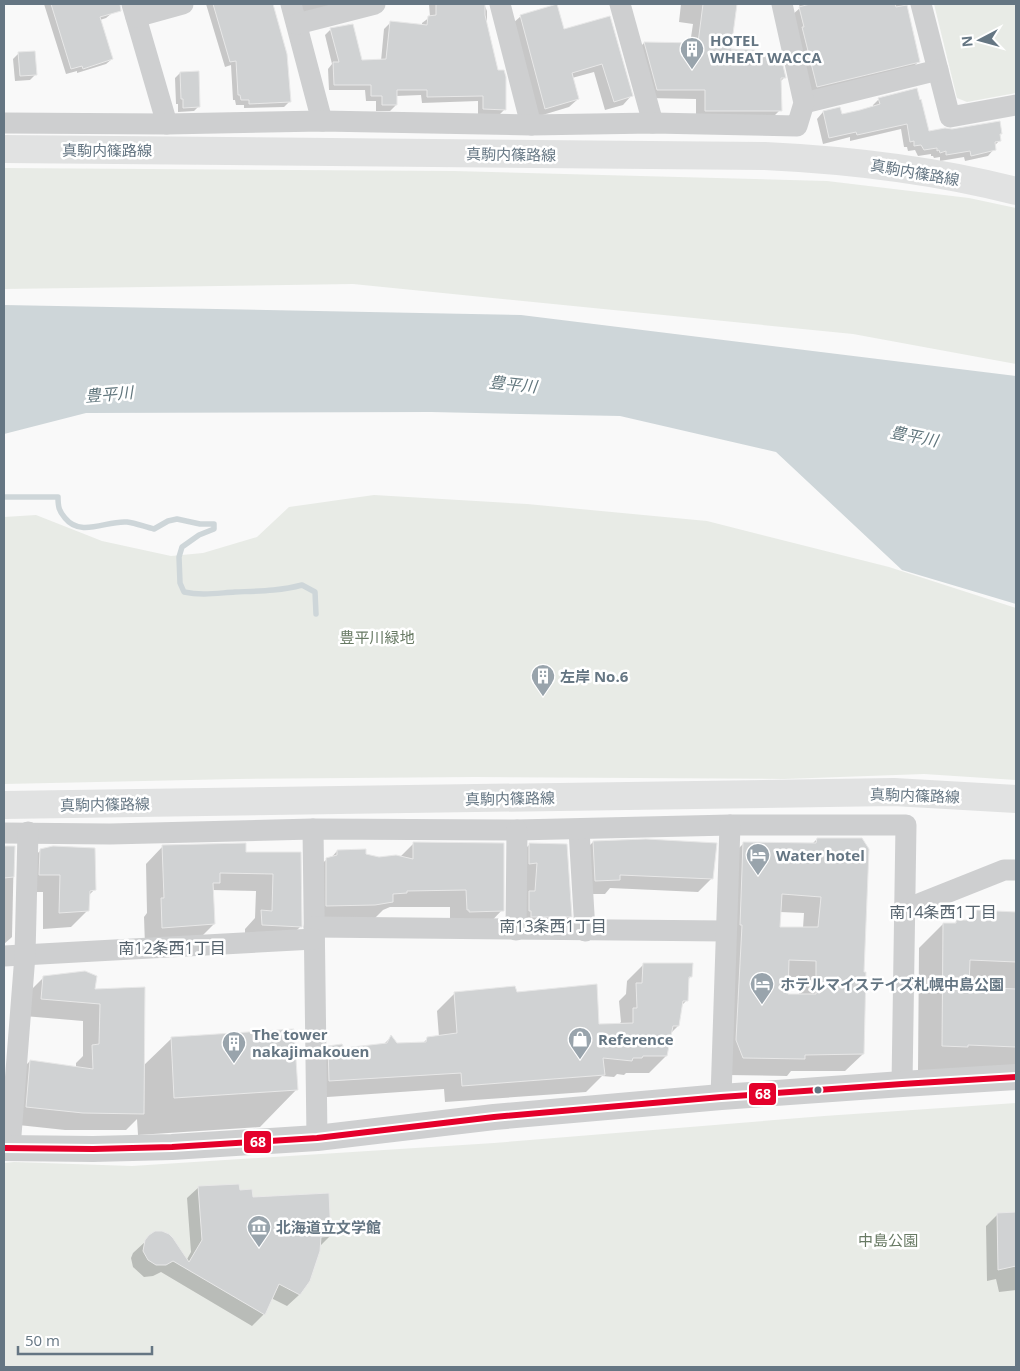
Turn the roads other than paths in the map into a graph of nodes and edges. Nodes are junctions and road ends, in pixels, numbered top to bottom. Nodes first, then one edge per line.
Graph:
1 (183, 4) edge
2 (375, 4) edge
3 (500, 4) edge
4 (620, 4) edge
5 (782, 4) edge
6 (921, 4) edge
7 (134, 10) edge
8 (294, 14) edge
9 (938, 70) junction
10 (804, 103) junction
11 (1016, 105) edge
12 (322, 121) junction
13 (4, 123) edge
14 (653, 123) junction
15 (167, 124) junction
16 (531, 125) junction
17 (4, 149) edge
18 (1014, 187) edge
19 (1016, 799) edge
20 (4, 805) edge
21 (730, 825) junction
22 (313, 829) junction
23 (518, 830) junction
24 (579, 830) junction
25 (28, 832) junction
26 (4, 833) edge
27 (1016, 870) edge
28 (906, 909) junction
29 (516, 930) junction
30 (585, 931) junction
31 (726, 931) junction
32 (314, 933) junction
33 (25, 955) junction
34 (4, 956) edge
35 (1016, 1078) edge
36 (902, 1084) junction
37 (721, 1097) junction
38 (317, 1138) junction
39 (7, 1148) edge

1 - 7 street
2 - 8 street
3 - 16 street
4 - 14 street
5 - 10 street
6 - 9 street
7 - 15 street
8 - 12 street
9 - 10 street
9 - 11 street
10 - 14 street
12 - 15 street
12 - 16 street
13 - 15 street
14 - 16 street
17 - 18 main road, 真駒内篠路線
19 - 20 main road, 真駒内篠路線
21 - 24 street
21 - 28 street
21 - 31 street
22 - 23 street
22 - 25 street
22 - 32 street
23 - 24 street
23 - 29 street
24 - 30 street
25 - 26 street
25 - 33 street
27 - 28 street
28 - 36 street
29 - 30 street
29 - 32 street
30 - 31 street
31 - 37 street
32 - 33 street
32 - 38 street
33 - 34 street
33 - 39 street
35 - 36 street
36 - 37 street
37 - 38 street
38 - 39 street

